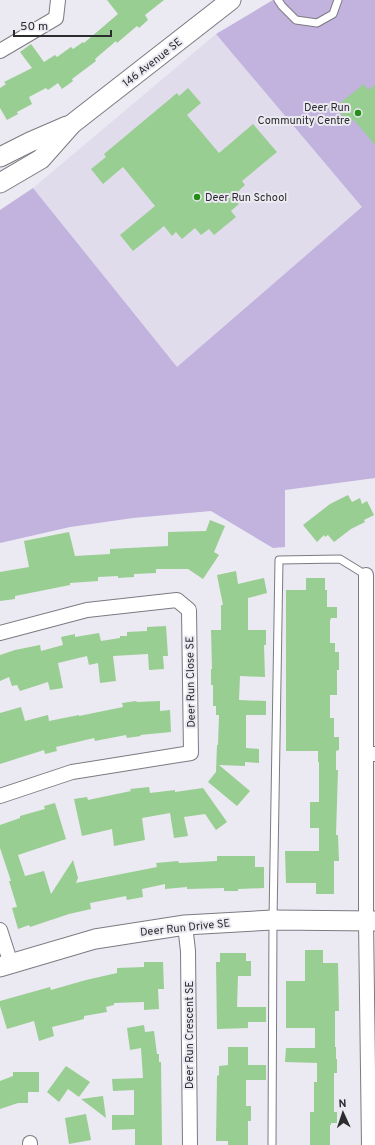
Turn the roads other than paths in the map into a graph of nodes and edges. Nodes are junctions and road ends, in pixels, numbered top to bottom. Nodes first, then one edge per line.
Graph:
1 (58, 0) edge
2 (231, 0) edge
3 (278, 0) edge
4 (338, 0) edge
5 (0, 51) edge
6 (72, 124) junction
7 (0, 158) edge
8 (0, 183) edge
9 (366, 575) joint
10 (0, 633) edge
11 (371, 754) edge
12 (0, 796) edge
13 (273, 920) junction
14 (370, 921) edge
15 (185, 925) junction
16 (0, 930) edge
17 (6, 966) edge
18 (372, 1090) edge
19 (190, 1145) edge
20 (272, 1145) edge
21 (369, 1145) edge

1 - 5 street
2 - 6 street, 146 Avenue SE
3 - 4 lane
6 - 7 street, 146 Avenue SE
6 - 8 street, 146 Avenue SE
9 - 11 street
9 - 13 lane
10 - 12 street, Deer Run Close SE
11 - 14 street
13 - 14 street, Deer Run Drive SE
13 - 15 street, Deer Run Drive SE
13 - 20 lane
14 - 18 street
15 - 17 street, Deer Run Drive SE
15 - 19 street, Deer Run Crescent SE
16 - 17 street
18 - 21 street

